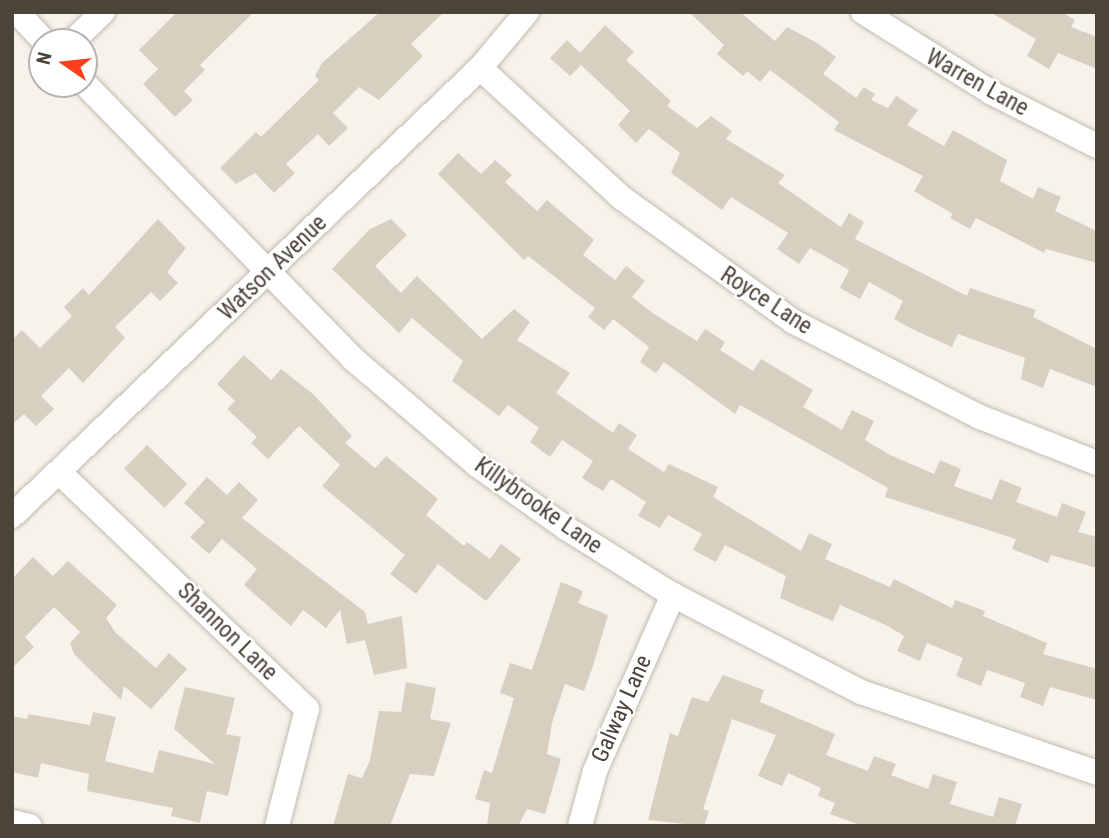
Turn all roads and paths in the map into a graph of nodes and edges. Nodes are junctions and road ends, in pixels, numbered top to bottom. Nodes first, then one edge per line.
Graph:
1 (17, 12) edge
2 (103, 12) edge
3 (527, 12) edge
4 (863, 12) edge
5 (32, 28) edge
6 (86, 28) edge
7 (480, 68) junction
8 (98, 98) edge
9 (1097, 146) edge
10 (266, 275) junction
11 (1097, 463) edge
12 (59, 472) junction
13 (12, 516) edge
14 (673, 595) junction
15 (1097, 774) edge
16 (12, 822) edge
17 (30, 826) edge
18 (277, 826) edge
19 (580, 826) edge

1 - 5 street
2 - 6 street
3 - 7 street, Watson Avenue
4 - 9 street, Warren Lane
7 - 10 street, Watson Avenue
7 - 11 street, Royce Lane
8 - 10 street, Killybrooke Lane
10 - 12 street, Watson Avenue
10 - 14 street, Killybrooke Lane
12 - 13 street, Watson Avenue
12 - 18 street, Shannon Lane
14 - 15 street, Killybrooke Lane
14 - 19 street, Galway Lane
16 - 17 street

